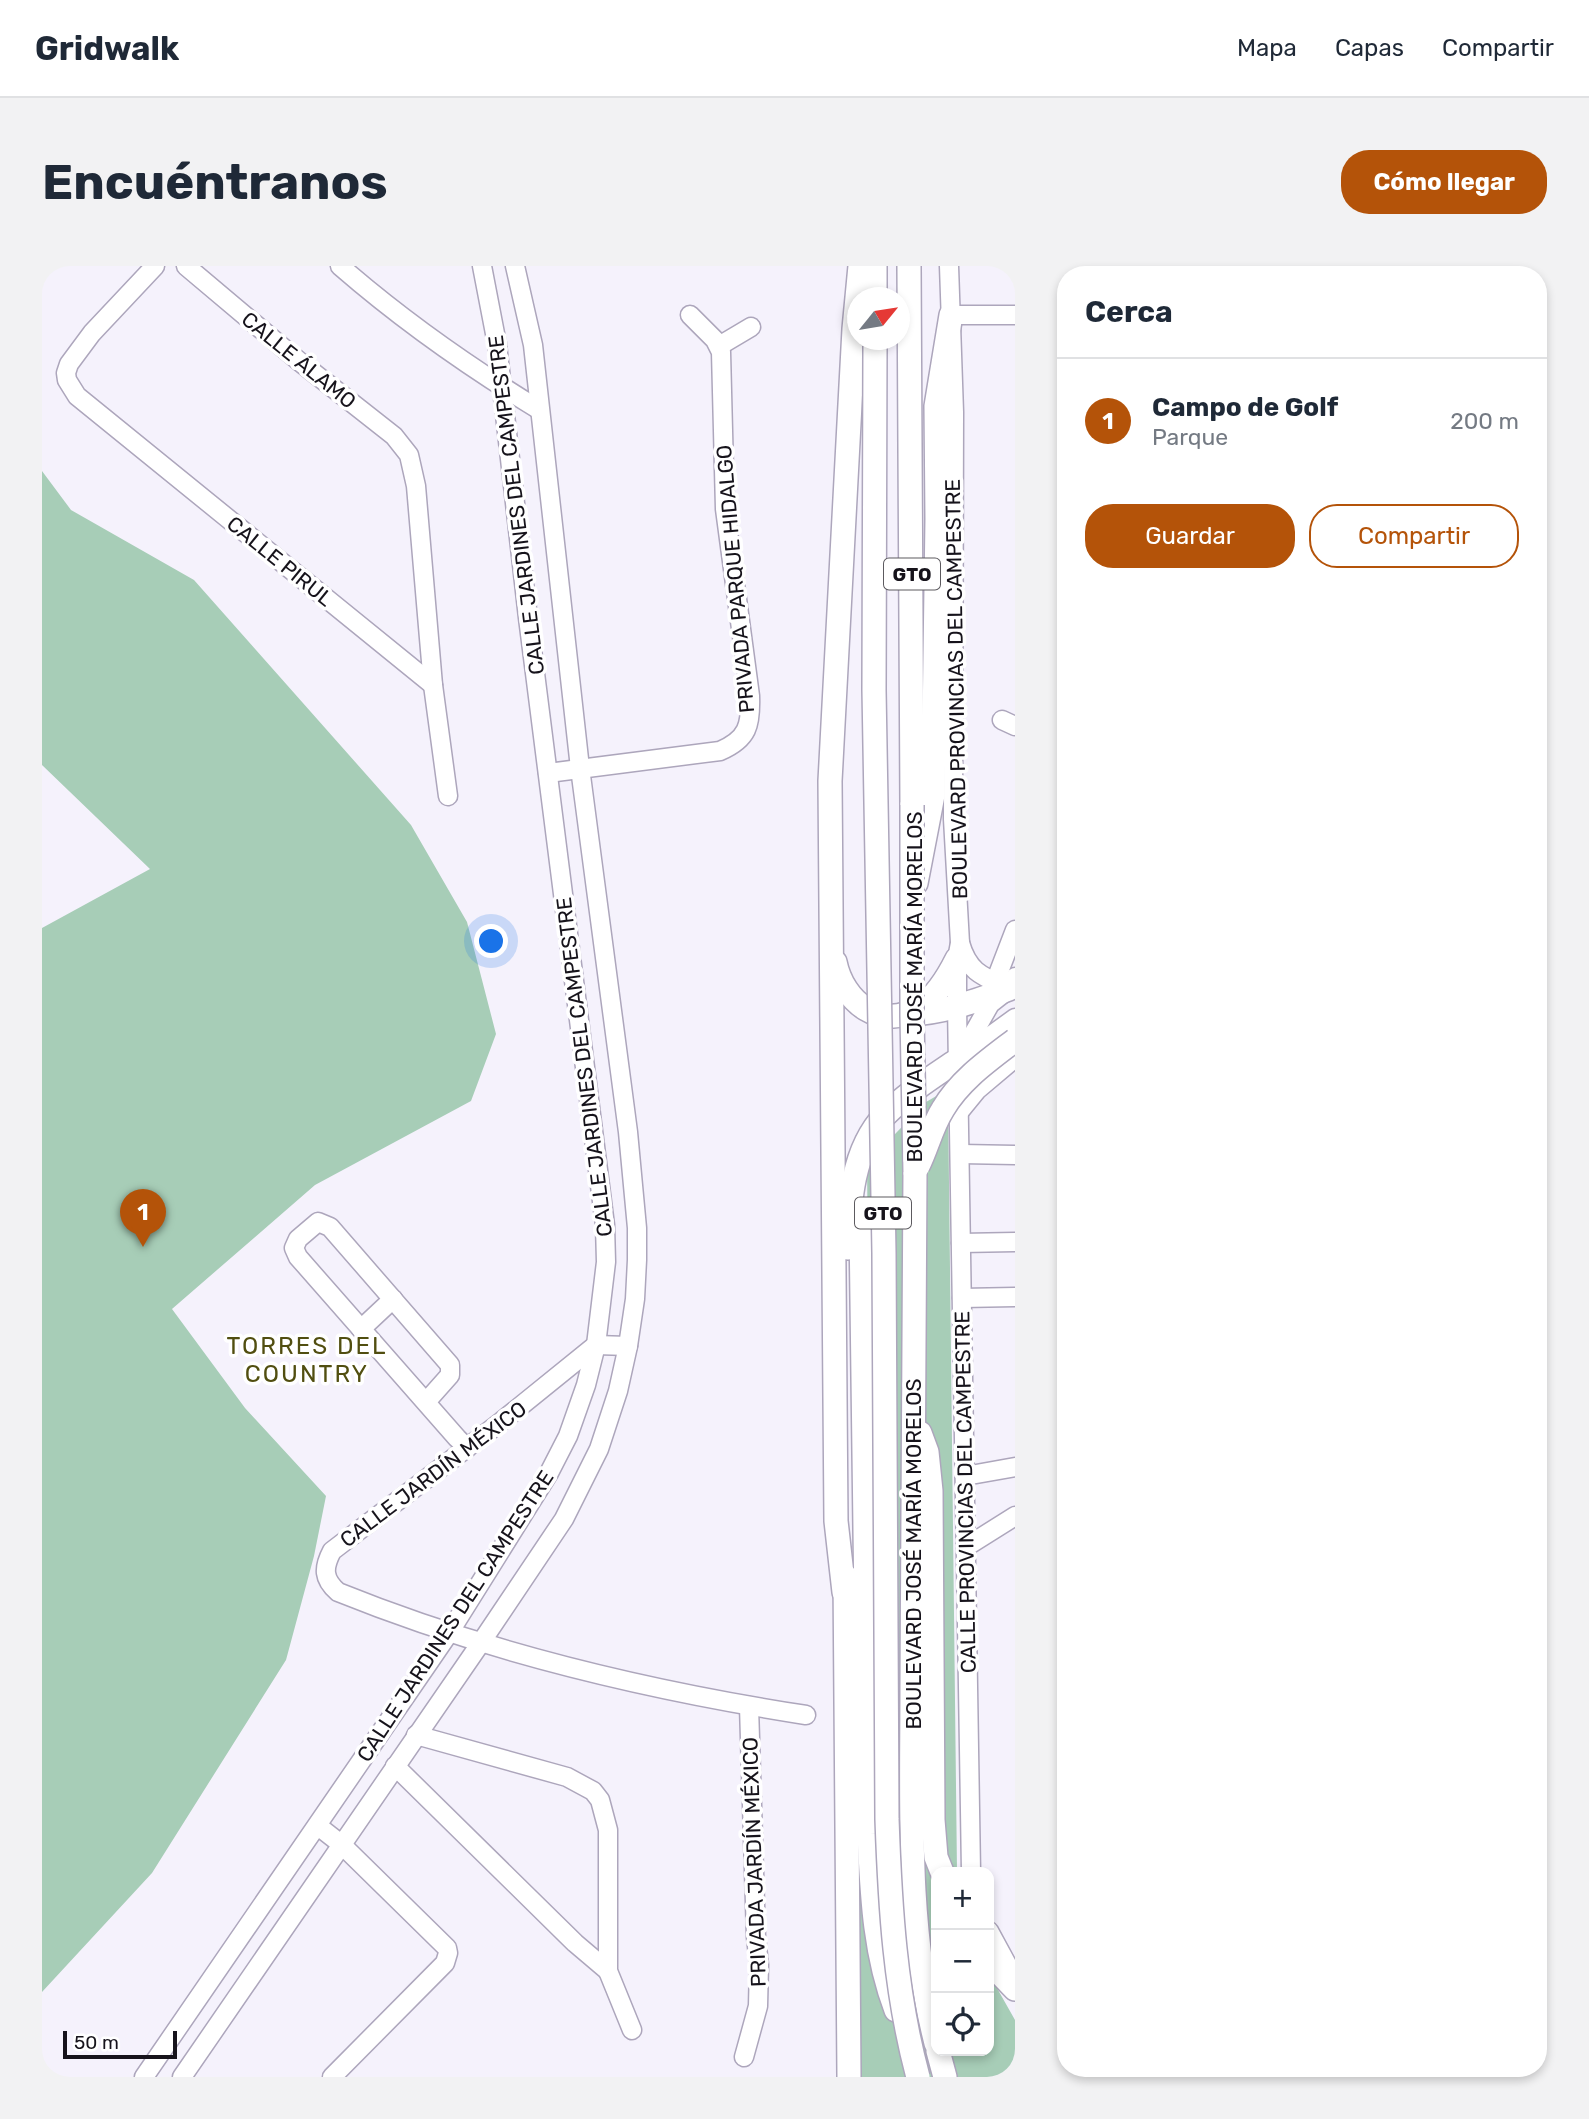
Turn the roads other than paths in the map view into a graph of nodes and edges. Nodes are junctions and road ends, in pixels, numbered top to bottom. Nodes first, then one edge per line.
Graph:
1 (155, 266) edge
2 (186, 266) edge
3 (340, 266) edge
4 (482, 266) edge
5 (514, 266) edge
6 (860, 266) edge
7 (875, 266) edge
8 (909, 266) edge
9 (949, 266) edge
10 (875, 287) edge
11 (690, 315) dead end
12 (951, 315) junction
13 (1015, 315) edge
14 (751, 327) dead end
15 (719, 346) junction
16 (875, 350) edge
17 (502, 387) junction
18 (538, 410) junction
19 (433, 685) junction
20 (580, 768) junction
21 (548, 773) junction
22 (448, 796) dead end
23 (913, 906) junction
24 (1015, 930) edge
25 (831, 938) junction
26 (958, 951) junction
27 (1003, 990) edge
28 (957, 1006) junction
29 (900, 1014) junction
30 (1015, 1018) edge
31 (1015, 1040) edge
32 (1015, 1058) edge
33 (959, 1059) junction
34 (960, 1112) junction
35 (961, 1154) junction
36 (1015, 1155) edge
37 (860, 1159) junction
38 (915, 1172) junction
39 (1015, 1242) edge
40 (961, 1243) junction
41 (1015, 1297) edge
42 (962, 1298) junction
43 (393, 1299) junction
44 (361, 1329) junction
45 (596, 1345) junction
46 (628, 1346) junction
47 (426, 1402) junction
48 (915, 1417) junction
49 (467, 1448) junction
50 (1015, 1467) edge
51 (965, 1476) junction
52 (1015, 1516) edge
53 (966, 1548) junction
54 (844, 1592) junction
55 (449, 1633) junction
56 (480, 1644) junction
57 (749, 1706) junction
58 (806, 1715) dead end
59 (416, 1735) junction
60 (395, 1766) junction
61 (318, 1826) junction
62 (341, 1844) junction
63 (939, 1864) edge
64 (971, 1867) edge
65 (994, 1940) edge
66 (994, 1967) edge
67 (608, 1970) junction
68 (1015, 1979) edge
69 (1015, 1989) edge
70 (931, 2013) edge
71 (632, 2030) dead end
72 (910, 2049) junction
73 (939, 2056) edge
74 (744, 2057) dead end
75 (144, 2077) edge
76 (182, 2077) edge
77 (332, 2077) edge
78 (849, 2077) edge
79 (918, 2077) edge
80 (945, 2077) edge

1 - 19 street, CALLE PIRUL
2 - 19 street, CALLE ÁLAMO
3 - 17 street
4 - 17 street, CALLE JARDINES DEL CAMPESTRE
5 - 18 street, CALLE JARDINES DEL CAMPESTRE
6 - 25 main road
7 - 10 main road
8 - 23 main road, BOULEVARD JOSÉ MARÍA MORELOS / GTO, bridge
9 - 12 street, BOULEVARD PROVINCIAS DEL CAMPESTRE
11 - 15 street
12 - 13 street
12 - 23 main road, bridge
12 - 26 street, BOULEVARD PROVINCIAS DEL CAMPESTRE
14 - 15 street
15 - 20 street, PRIVADA PARQUE HIDALGO
16 - 72 main road, BOULEVARD JOSÉ MARÍA MORELOS / GTO, bridge
17 - 18 street
17 - 21 street, CALLE JARDINES DEL CAMPESTRE
18 - 20 street, CALLE JARDINES DEL CAMPESTRE
19 - 22 street
20 - 21 street, PRIVADA PARQUE HIDALGO
20 - 46 street, CALLE JARDINES DEL CAMPESTRE
21 - 45 street, CALLE JARDINES DEL CAMPESTRE
23 - 38 main road, BOULEVARD JOSÉ MARÍA MORELOS / GTO, bridge
24 - 27 street
25 - 29 main road
25 - 54 main road
26 - 27 street
26 - 28 street, BOULEVARD PROVINCIAS DEL CAMPESTRE
26 - 29 main road
27 - 28 main road
27 - 33 street
28 - 29 main road
28 - 33 street, BOULEVARD PROVINCIAS DEL CAMPESTRE
30 - 33 street
31 - 38 main road, bridge
32 - 34 street
33 - 34 street, BOULEVARD PROVINCIAS DEL CAMPESTRE
33 - 37 main road
34 - 35 street, CALLE PROVINCIAS DEL CAMPESTRE
35 - 36 street
35 - 40 street, CALLE PROVINCIAS DEL CAMPESTRE
37 - 54 main road
37 - 72 main road, bridge
38 - 48 main road, BOULEVARD JOSÉ MARÍA MORELOS / GTO
39 - 40 street
40 - 42 street, CALLE PROVINCIAS DEL CAMPESTRE
41 - 42 street
42 - 51 street, CALLE PROVINCIAS DEL CAMPESTRE
43 - 44 street
43 - 44 street
43 - 47 street
44 - 47 street
45 - 46 street
45 - 49 street, CALLE JARDÍN MÉXICO
45 - 55 street, CALLE JARDINES DEL CAMPESTRE
46 - 56 street, CALLE JARDINES DEL CAMPESTRE
47 - 49 street
48 - 63 main road
48 - 70 main road, BOULEVARD JOSÉ MARÍA MORELOS / GTO
49 - 55 street, CALLE JARDÍN MÉXICO
50 - 51 street
51 - 53 street, CALLE PROVINCIAS DEL CAMPESTRE
52 - 53 street
53 - 64 street, CALLE PROVINCIAS DEL CAMPESTRE
54 - 78 main road
55 - 56 street, CALLE JARDÍN MÉXICO
55 - 61 street, CALLE JARDINES DEL CAMPESTRE
56 - 57 street, CALLE JARDÍN MÉXICO
56 - 59 street, CALLE JARDINES DEL CAMPESTRE
57 - 58 street, CALLE JARDÍN MÉXICO
57 - 74 street, PRIVADA JARDÍN MÉXICO
59 - 60 street, CALLE JARDINES DEL CAMPESTRE
59 - 67 street
60 - 62 street, CALLE JARDINES DEL CAMPESTRE
60 - 67 street
61 - 62 street
61 - 75 street, CALLE JARDINES DEL CAMPESTRE
62 - 76 street, CALLE JARDINES DEL CAMPESTRE
62 - 77 street
65 - 68 street
66 - 69 main road
67 - 71 street
72 - 79 main road, BOULEVARD JOSÉ MARÍA MORELOS / GTO, bridge
73 - 80 main road

